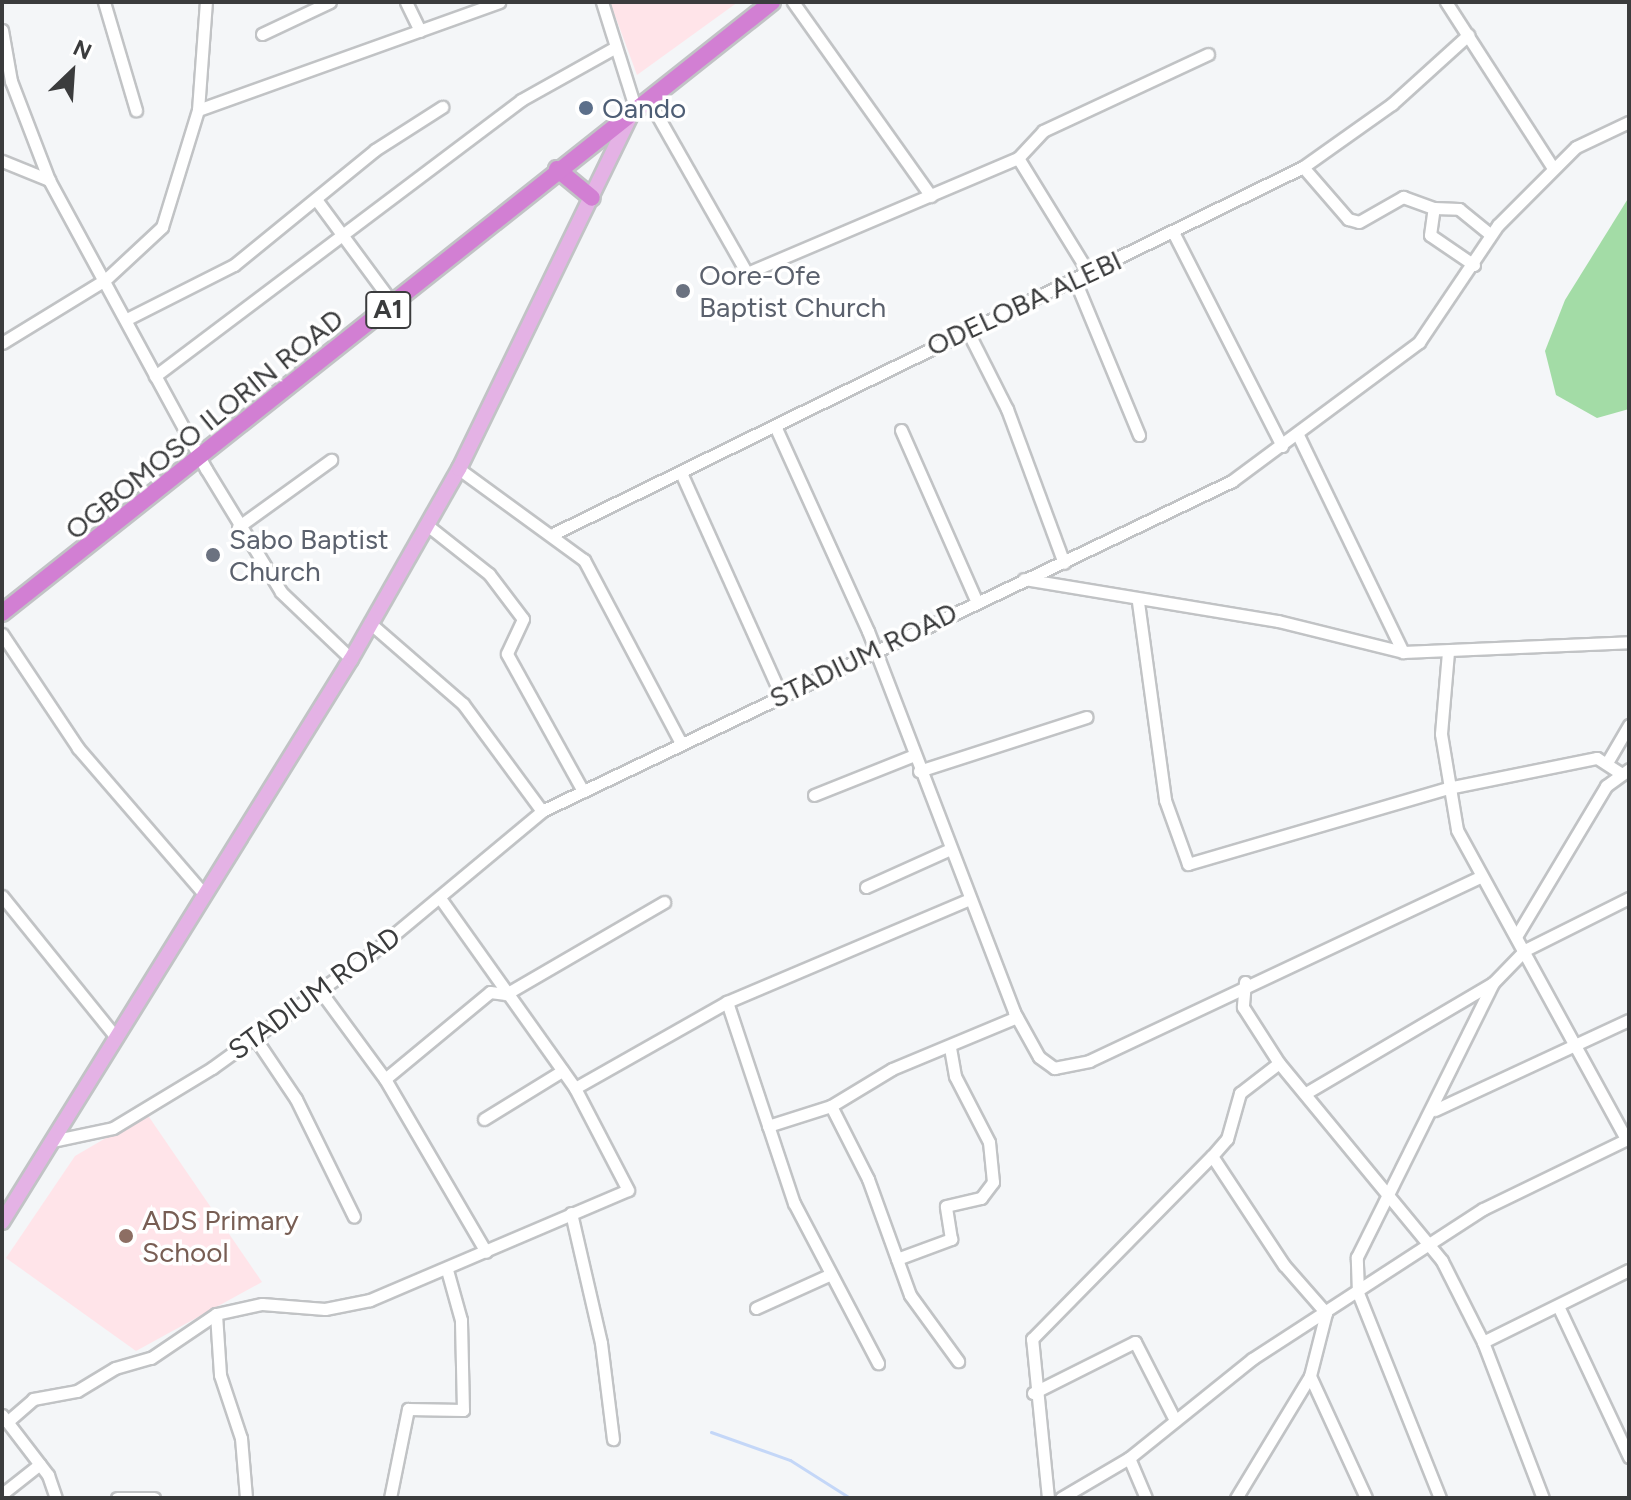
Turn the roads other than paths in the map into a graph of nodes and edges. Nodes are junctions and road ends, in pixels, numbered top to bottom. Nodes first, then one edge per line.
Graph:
1 (104, 2) edge
2 (206, 2) edge
3 (330, 2) edge
4 (406, 2) edge
5 (499, 2) edge
6 (602, 2) edge
7 (772, 2) edge
8 (793, 2) edge
9 (1446, 2) edge
10 (2, 30) edge
11 (420, 31) junction
12 (262, 34) dead end
13 (1468, 35) junction
14 (614, 48) junction
15 (1208, 54) dead end
16 (641, 103) junction
17 (442, 107) dead end
18 (136, 110) dead end
19 (198, 110) junction
20 (1629, 122) edge
21 (1018, 158) junction
22 (2, 161) edge
23 (1303, 167) junction
24 (1553, 168) junction
25 (557, 169) junction
26 (49, 180) junction
27 (931, 196) junction
28 (592, 198) junction
29 (318, 202) junction
30 (1434, 208) junction
31 (1174, 234) junction
32 (1490, 234) junction
33 (344, 240) junction
34 (1474, 265) junction
35 (1088, 272) junction
36 (1074, 278) junction
37 (105, 280) junction
38 (394, 305) junction
39 (127, 319) junction
40 (966, 328) junction
41 (2, 343) edge
42 (155, 376) junction
43 (775, 426) junction
44 (901, 430) dead end
45 (1139, 435) dead end
46 (1299, 437) junction
47 (1282, 446) junction
48 (203, 456) junction
49 (331, 460) dead end
50 (459, 469) junction
51 (682, 475) junction
52 (427, 525) junction
53 (238, 527) junction
54 (555, 533) junction
55 (1064, 563) junction
56 (1023, 579) junction
57 (976, 600) junction
58 (1138, 602) junction
59 (2, 613) edge
60 (371, 624) junction
61 (2, 634) edge
62 (1629, 642) edge
63 (873, 650) junction
64 (1403, 652) junction
65 (1448, 652) junction
66 (351, 659) junction
67 (781, 695) junction
68 (1086, 717) dead end
69 (1629, 725) edge
70 (681, 743) junction
71 (912, 756) junction
72 (1608, 761) junction
73 (919, 771) junction
74 (1625, 771) edge
75 (1448, 788) junction
76 (583, 791) junction
77 (814, 795) dead end
78 (542, 811) junction
79 (950, 849) junction
80 (1480, 877) junction
81 (866, 887) dead end
82 (203, 893) junction
83 (2, 896) edge
84 (440, 898) junction
85 (1629, 898) edge
86 (970, 899) junction
87 (664, 902) dead end
88 (1517, 935) junction
89 (1525, 950) junction
90 (1245, 982) junction
91 (1493, 983) junction
92 (321, 992) junction
93 (506, 994) junction
94 (727, 1002) junction
95 (1017, 1017) junction
96 (1629, 1020) edge
97 (115, 1036) junction
98 (255, 1038) junction
99 (1573, 1044) junction
100 (950, 1047) junction
101 (1279, 1063) junction
102 (562, 1071) junction
103 (385, 1079) junction
104 (575, 1088) junction
105 (1306, 1093) junction
106 (831, 1106) junction
107 (1435, 1111) junction
108 (484, 1119) dead end
109 (768, 1126) junction
110 (1627, 1138) edge
111 (52, 1141) junction
112 (1212, 1156) junction
113 (1390, 1190) junction
114 (571, 1213) junction
115 (354, 1217) dead end
116 (2, 1222) edge
117 (1431, 1245) junction
118 (486, 1252) junction
119 (897, 1259) junction
120 (447, 1270) junction
121 (1629, 1270) edge
122 (829, 1275) junction
123 (1358, 1293) junction
124 (1558, 1306) junction
125 (756, 1308) dead end
126 (1326, 1313) junction
127 (216, 1314) junction
128 (1483, 1342) junction
129 (958, 1361) dead end
130 (878, 1363) dead end
131 (1310, 1376) junction
132 (1033, 1393) junction
133 (4, 1418) edge
134 (1175, 1420) junction
135 (613, 1439) dead end
136 (1629, 1457) edge
137 (1129, 1458) junction
138 (40, 1464) junction
139 (2, 1494) edge
140 (56, 1498) edge
141 (117, 1498) edge
142 (154, 1498) edge
143 (246, 1498) edge
144 (390, 1498) edge
145 (1048, 1498) edge
146 (1061, 1498) edge
147 (1146, 1498) edge
148 (1236, 1498) edge
149 (1366, 1498) edge
150 (1440, 1498) edge
151 (1543, 1498) edge

1 - 18 street
2 - 19 street
3 - 12 street
4 - 11 street
5 - 11 street
6 - 14 street
7 - 16 highway, OGBOMOSO ILORIN ROAD / A1
8 - 27 street
9 - 13 street
10 - 26 street
11 - 19 street
13 - 23 street, ODELOBA ALEBI
13 - 24 street
14 - 16 street
14 - 33 street
15 - 21 street
16 - 25 highway, OGBOMOSO ILORIN ROAD / A1
16 - 27 street
16 - 28 main road
17 - 29 street
19 - 37 street
20 - 24 street, STADIUM ROAD
21 - 27 street
21 - 35 street
22 - 26 street
23 - 30 street
23 - 31 street, ODELOBA ALEBI
24 - 32 street, STADIUM ROAD
25 - 28 highway
25 - 38 highway, OGBOMOSO ILORIN ROAD / A1
26 - 37 street
28 - 50 main road
29 - 33 street
29 - 39 street
30 - 32 street
30 - 34 street
31 - 35 street, ODELOBA ALEBI
31 - 47 street
32 - 34 street, STADIUM ROAD
33 - 38 street
33 - 42 street
34 - 46 street, STADIUM ROAD
35 - 36 street, ODELOBA ALEBI
36 - 40 street, ODELOBA ALEBI
36 - 45 street
37 - 39 street
37 - 41 street
38 - 48 highway, OGBOMOSO ILORIN ROAD / A1
39 - 42 street
40 - 43 street, ODELOBA ALEBI
40 - 55 street
42 - 48 street
43 - 51 street, ODELOBA ALEBI
43 - 63 street
44 - 57 street
46 - 47 street, STADIUM ROAD
46 - 64 street
47 - 55 street, STADIUM ROAD
48 - 53 street
48 - 59 highway, OGBOMOSO ILORIN ROAD / A1
49 - 53 street
50 - 52 main road
50 - 54 street
51 - 54 street, ODELOBA ALEBI
51 - 67 street
52 - 60 main road
52 - 76 street
53 - 66 street
54 - 70 street
55 - 56 street, STADIUM ROAD
56 - 57 street, STADIUM ROAD
56 - 58 street
57 - 63 street, STADIUM ROAD
58 - 64 street
58 - 75 street
60 - 66 main road
60 - 78 street
61 - 82 street
62 - 65 street
63 - 67 street, STADIUM ROAD
63 - 71 street
64 - 65 street
65 - 75 street
66 - 82 main road
67 - 70 street, STADIUM ROAD
68 - 73 street
69 - 72 street
70 - 76 street, STADIUM ROAD
71 - 73 street
71 - 77 street
72 - 74 street
72 - 75 street
73 - 79 street
74 - 88 street
75 - 80 street
76 - 78 street, STADIUM ROAD
78 - 84 street, STADIUM ROAD
79 - 81 street
79 - 86 street
80 - 88 street
80 - 90 street
82 - 97 main road
83 - 97 street
84 - 92 street, STADIUM ROAD
84 - 93 street
85 - 89 street
86 - 94 street
86 - 95 street
87 - 93 street
88 - 89 street
89 - 91 street
89 - 99 street
90 - 95 street
90 - 101 street
91 - 105 street
91 - 107 street
92 - 98 street, STADIUM ROAD
92 - 103 street
93 - 102 street
93 - 103 street
94 - 104 street
94 - 109 street
95 - 100 street
96 - 99 street
97 - 111 main road
98 - 111 street, STADIUM ROAD
98 - 115 street
99 - 107 street
99 - 110 street
100 - 106 street
100 - 119 street
101 - 105 street
101 - 112 street
102 - 104 street
102 - 108 street
103 - 118 street
104 - 114 street
105 - 113 street
106 - 109 street
106 - 119 street
107 - 113 street
109 - 122 street
110 - 117 street
111 - 116 main road
112 - 126 street
112 - 132 street
113 - 117 street
113 - 123 street
114 - 118 street
114 - 135 street
117 - 123 street
117 - 128 street
118 - 120 street
119 - 129 street
120 - 127 street
120 - 144 street
121 - 124 street
122 - 125 street
122 - 130 street
123 - 126 street
123 - 150 street
124 - 128 street
124 - 136 street
126 - 131 street
126 - 134 street
127 - 133 street
127 - 143 street
128 - 151 street
131 - 148 street
131 - 149 street
132 - 134 street
132 - 145 street
133 - 138 street
134 - 137 street
137 - 146 street
137 - 147 street
138 - 139 street
138 - 140 street
141 - 142 street

